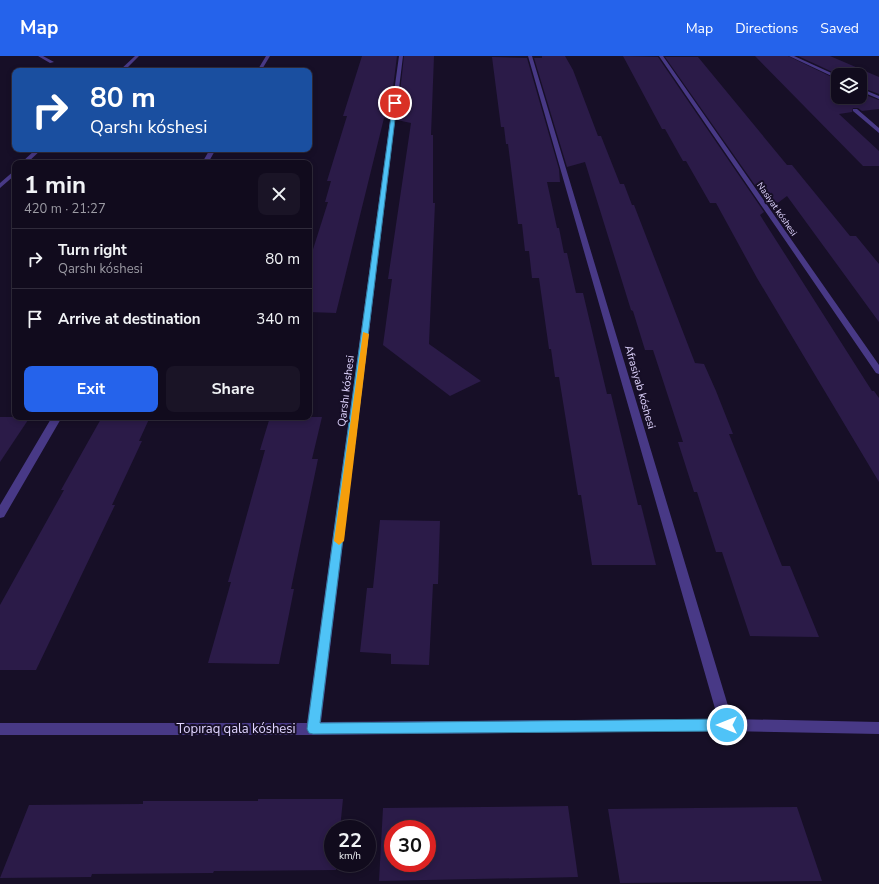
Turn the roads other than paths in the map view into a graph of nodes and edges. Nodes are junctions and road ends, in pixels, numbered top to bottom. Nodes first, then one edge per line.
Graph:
1 (40, 56) edge
2 (137, 56) edge
3 (268, 56) edge
4 (401, 56) edge
5 (530, 56) edge
6 (661, 56) edge
7 (791, 56) edge
8 (52, 62) dead end
9 (124, 68) edge
10 (261, 68) edge
11 (831, 75) edge
12 (867, 92) edge
13 (879, 98) edge
14 (855, 110) dead end
15 (879, 131) edge
16 (36, 152) edge
17 (27, 160) edge
18 (12, 175) edge
19 (0, 186) edge
20 (879, 371) edge
21 (55, 420) edge
22 (0, 514) edge
23 (727, 725) junction
24 (879, 728) edge
25 (0, 729) edge
26 (313, 729) junction

1 - 8 street
2 - 9 street
3 - 10 street
4 - 26 street, Qarshı kóshesi
5 - 23 street, Afrasiyab kóshesi
6 - 20 street, Nasiyat kóshesi
7 - 11 street
12 - 13 street
14 - 15 street
16 - 17 street
18 - 19 street
21 - 22 street
23 - 24 street, Topıraq qala kóshesi
23 - 26 street, Topıraq qala kóshesi
25 - 26 street, Topıraq qala kóshesi

